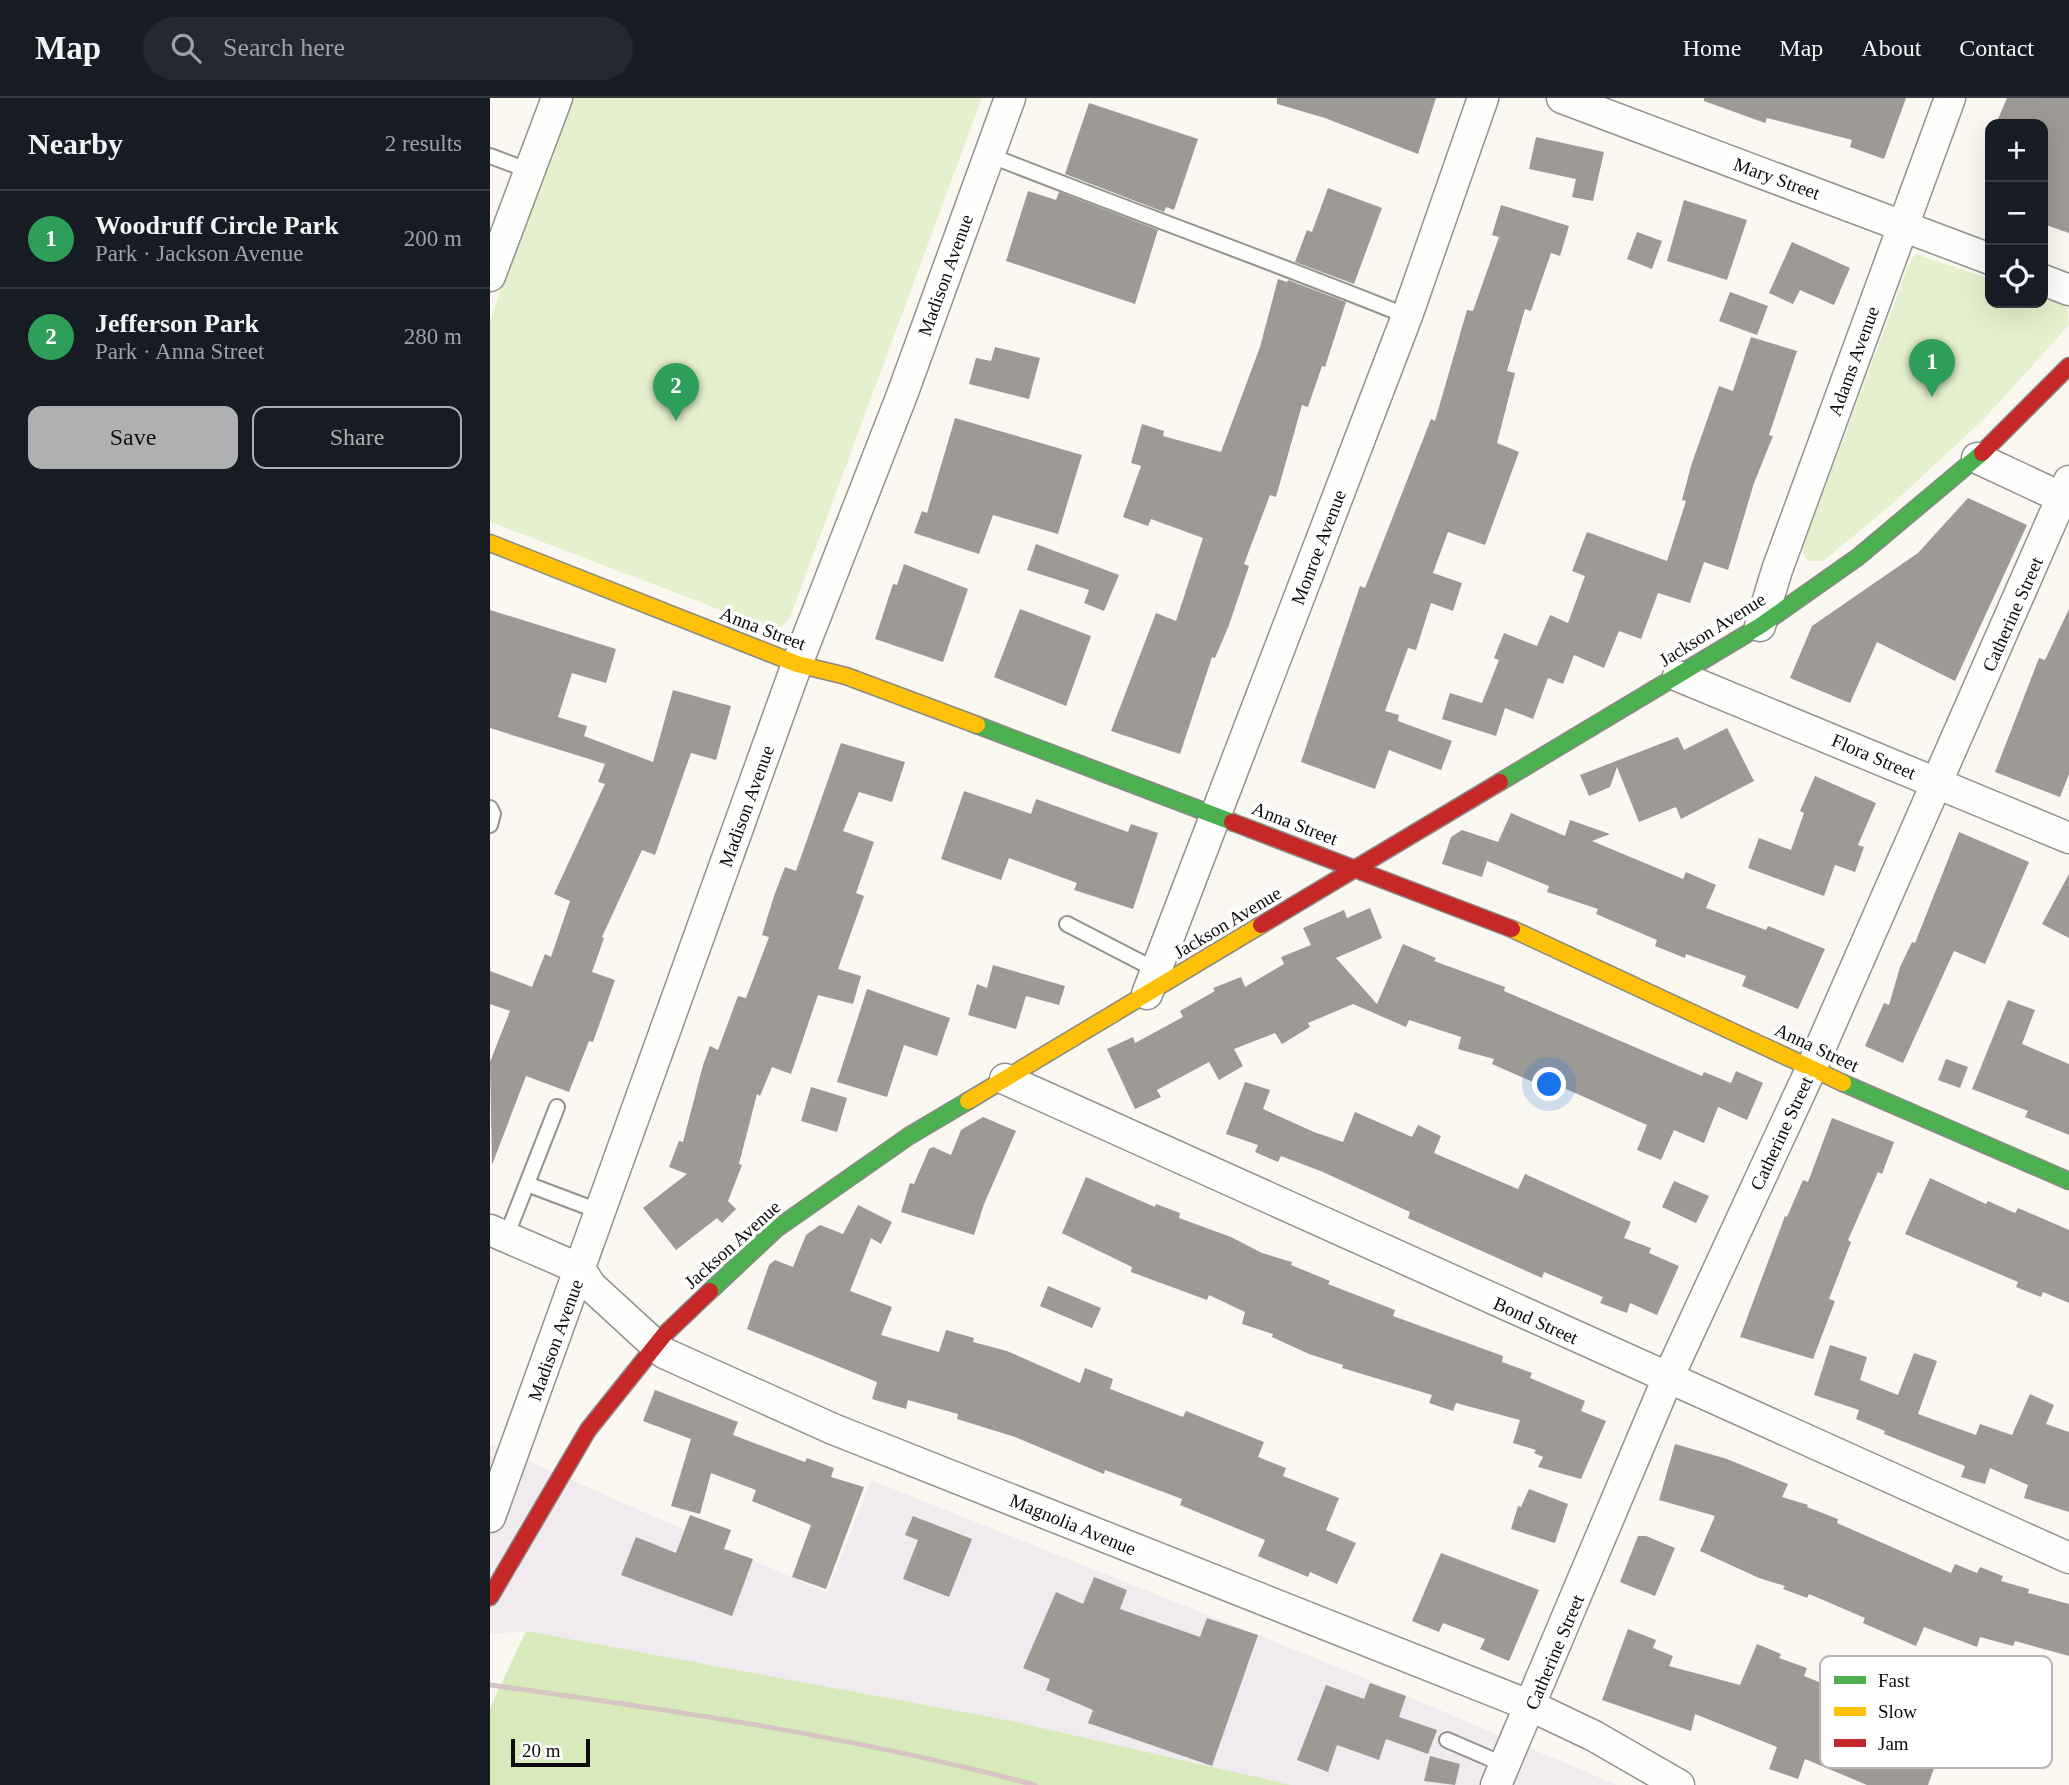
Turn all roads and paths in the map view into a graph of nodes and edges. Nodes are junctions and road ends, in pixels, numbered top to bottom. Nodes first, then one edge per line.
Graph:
1 (557, 98) edge
2 (1010, 98) edge
3 (1483, 98) edge
4 (1562, 98) edge
5 (1950, 98) edge
6 (989, 155) junction
7 (490, 156) edge
8 (530, 171) junction
9 (1902, 225) junction
10 (1985, 258) edge
11 (490, 276) edge
12 (2048, 282) edge
13 (2069, 290) edge
14 (1407, 316) junction
15 (2069, 366) edge
16 (1977, 458) junction
17 (2067, 493) edge
18 (490, 543) edge
19 (1760, 626) junction
20 (797, 664) junction
21 (1678, 676) junction
22 (1937, 782) junction
23 (490, 808) edge
24 (1215, 816) junction
25 (490, 825) edge
26 (2069, 838) edge
27 (1355, 869) junction
28 (1067, 924) dead end
29 (1152, 982) junction
30 (1811, 1069) junction
31 (1005, 1079) junction
32 (558, 1108) dead end
33 (2069, 1181) edge
34 (527, 1184) junction
35 (601, 1212) junction
36 (498, 1233) edge
37 (580, 1269) junction
38 (656, 1347) junction
39 (1667, 1380) junction
40 (490, 1517) edge
41 (2069, 1558) edge
42 (490, 1597) edge
43 (1531, 1706) junction
44 (1447, 1740) dead end
45 (1500, 1775) edge
46 (1660, 1780) edge

1 - 8 street
2 - 6 street, Madison Avenue
3 - 14 street, Monroe Avenue
4 - 9 street, Mary Street
5 - 9 street, Adams Avenue
6 - 14 lane
6 - 20 street, Madison Avenue
7 - 8 lane
8 - 11 street
9 - 10 street, Mary Street
9 - 19 street, Adams Avenue
12 - 13 street
14 - 24 street, Monroe Avenue
15 - 16 street, Jackson Avenue
16 - 17 street
16 - 19 street, Jackson Avenue
17 - 22 street, Catherine Street
18 - 20 street, Anna Street
19 - 21 street, Jackson Avenue
20 - 24 street, Anna Street
20 - 35 street, Madison Avenue
21 - 22 street, Flora Street
21 - 27 street, Jackson Avenue
22 - 26 street, Flora Street
22 - 30 street, Catherine Street
23 - 25 lane
24 - 27 street, Anna Street
24 - 29 street, Monroe Avenue
27 - 29 street, Jackson Avenue
27 - 30 street, Anna Street
28 - 29 lane
29 - 31 street, Jackson Avenue
30 - 33 street, Anna Street
30 - 39 street, Catherine Street
31 - 38 street, Jackson Avenue
31 - 39 street, Bond Street
32 - 34 lane
34 - 35 lane
34 - 36 lane
35 - 37 street, Madison Avenue
36 - 37 street, Magnolia Avenue
37 - 38 street, Magnolia Avenue
37 - 40 street, Madison Avenue
38 - 42 street, Jackson Avenue
38 - 43 street, Magnolia Avenue
39 - 41 street, Bond Street
39 - 43 street, Catherine Street
43 - 45 street, Catherine Street
43 - 46 street, Magnolia Avenue
44 - 45 lane

